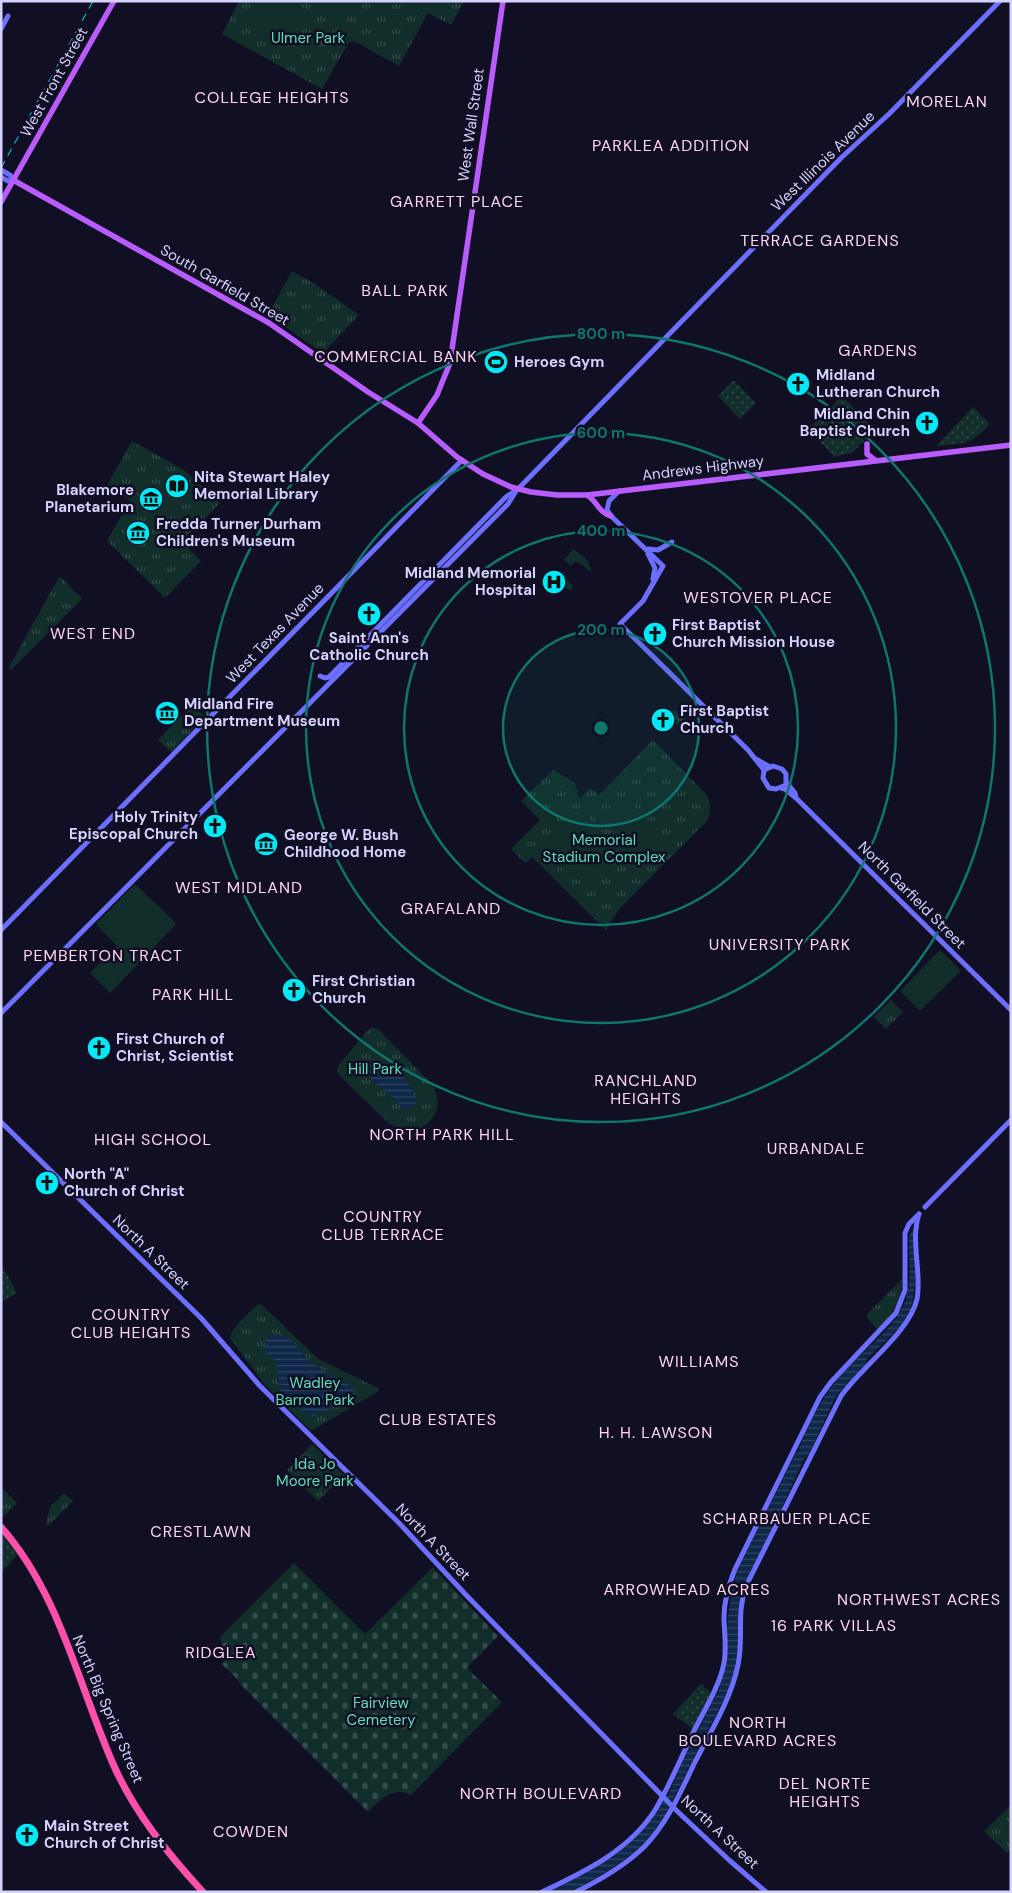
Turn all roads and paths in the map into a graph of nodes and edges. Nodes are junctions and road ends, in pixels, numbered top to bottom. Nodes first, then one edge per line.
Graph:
1 (114, 1) edge
2 (502, 1) edge
3 (1000, 1) edge
4 (8, 16) dead end
5 (1, 28) edge
6 (1, 170) edge
7 (1, 177) edge
8 (13, 180) junction
9 (1, 202) edge
10 (418, 423) junction
11 (867, 444) dead end
12 (1011, 445) edge
13 (462, 460) junction
14 (876, 460) junction
15 (518, 489) junction
16 (619, 491) junction
17 (587, 495) junction
18 (611, 516) junction
19 (672, 542) dead end
20 (644, 547) junction
21 (653, 583) junction
22 (320, 676) dead end
23 (756, 759) junction
24 (770, 767) junction
25 (764, 770) junction
26 (786, 783) junction
27 (781, 788) junction
28 (796, 798) junction
29 (1, 930) edge
30 (1011, 1010) edge
31 (1, 1013) edge
32 (1011, 1120) edge
33 (1, 1122) edge
34 (926, 1207) dead end
35 (1, 1527) edge
36 (663, 1794) junction
37 (673, 1806) junction
38 (204, 1892) edge
39 (542, 1892) edge
40 (576, 1892) edge
41 (766, 1892) edge

1 - 8 main road, West Front Street
2 - 10 main road, West Wall Street
3 - 15 main road, West Illinois Avenue
4 - 5 main road
6 - 8 main road, South Garfield Street
7 - 8 main road, South Garfield Street
8 - 9 main road, West Front Street
8 - 10 main road, South Garfield Street
10 - 13 main road, Andrews Highway
11 - 14 main road
12 - 14 main road, Andrews Highway
13 - 15 main road, Andrews Highway
13 - 29 main road, West Texas Avenue
14 - 16 main road, Andrews Highway
15 - 17 main road, Andrews Highway
15 - 22 main road, West Illinois Avenue
15 - 31 main road, West Illinois Avenue
16 - 17 main road, Andrews Highway
16 - 18 main road
17 - 18 main road
18 - 20 main road
19 - 20 main road
20 - 21 main road
20 - 21 main road
21 - 23 main road
23 - 24 main road
23 - 25 main road
24 - 25 main road
24 - 26 main road
25 - 27 main road
26 - 27 main road
26 - 28 main road
27 - 28 main road
28 - 30 main road, North Garfield Street
32 - 34 main road
33 - 36 main road, North A Street
35 - 38 highway, North Big Spring Street
36 - 37 main road, North A Street
36 - 37 main road
36 - 39 main road
37 - 40 main road
37 - 41 main road, North A Street

